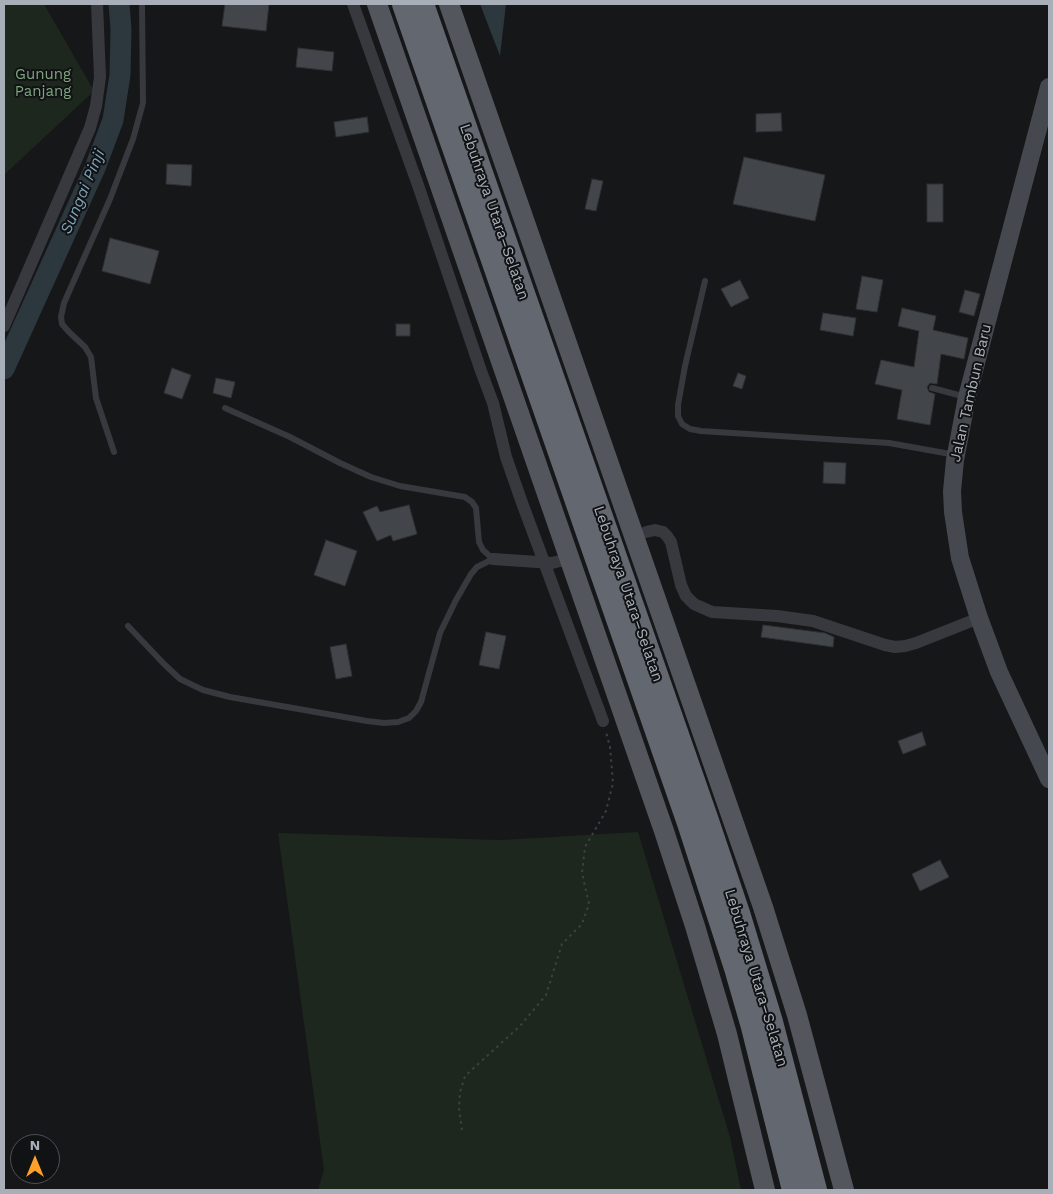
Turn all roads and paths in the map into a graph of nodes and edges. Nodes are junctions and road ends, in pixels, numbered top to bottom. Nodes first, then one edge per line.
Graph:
1 (97, 4) edge
2 (142, 4) edge
3 (354, 4) edge
4 (377, 4) edge
5 (404, 4) edge
6 (422, 4) edge
7 (449, 4) edge
8 (1049, 87) edge
9 (705, 281) dead end
10 (4, 326) edge
11 (932, 388) dead end
12 (967, 397) junction
13 (225, 408) dead end
14 (114, 452) dead end
15 (956, 455) junction
16 (646, 532) dead end
17 (493, 559) junction
18 (560, 561) dead end
19 (543, 562) junction
20 (979, 618) junction
21 (128, 626) dead end
22 (603, 721) joint
23 (1049, 779) edge
24 (462, 1130) dead end
25 (765, 1190) edge
26 (794, 1190) edge
27 (815, 1190) edge
28 (844, 1190) edge

1 - 10 street
2 - 14 lane
3 - 19 street
4 - 25 main road
5 - 26 highway, Lebuhraya Utara–Selatan
6 - 27 highway, Lebuhraya Utara–Selatan
7 - 28 main road
8 - 12 main road, Jalan Tambun Baru
9 - 15 lane
11 - 12 lane
12 - 15 main road, Jalan Tambun Baru
13 - 17 lane
15 - 20 main road, Jalan Tambun Baru
16 - 20 street
17 - 19 street
17 - 21 lane
18 - 19 street
19 - 22 street
20 - 23 main road, Jalan Tambun Baru
22 - 24 path

